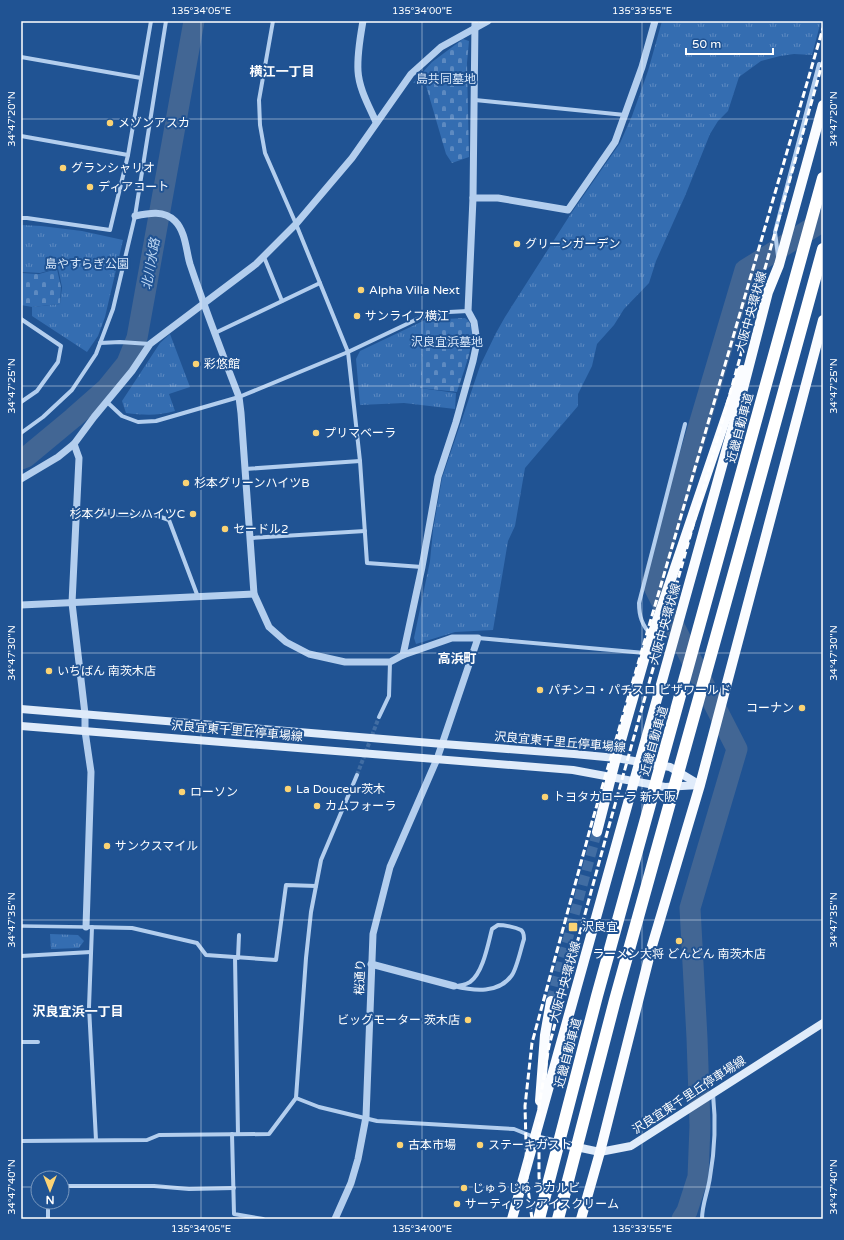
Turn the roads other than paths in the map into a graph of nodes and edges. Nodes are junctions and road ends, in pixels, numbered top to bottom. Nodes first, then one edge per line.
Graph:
1 (151, 21) edge
2 (166, 21) edge
3 (273, 21) edge
4 (363, 21) edge
5 (488, 21) edge
6 (655, 21) edge
7 (475, 24) edge
8 (21, 57) edge
9 (823, 65) edge
10 (141, 78) junction
11 (475, 100) junction
12 (823, 105) edge
13 (625, 115) junction
14 (376, 122) junction
15 (21, 136) edge
16 (128, 154) junction
17 (823, 178) edge
18 (473, 198) junction
19 (135, 216) junction
20 (21, 218) edge
21 (296, 224) junction
22 (823, 249) edge
23 (264, 257) junction
24 (779, 265) junction
25 (320, 283) junction
26 (768, 292) junction
27 (282, 301) junction
28 (204, 304) junction
29 (468, 311) junction
30 (21, 319) edge
31 (823, 320) edge
32 (215, 333) junction
33 (100, 343) junction
34 (150, 344) junction
35 (348, 352) junction
36 (239, 397) junction
37 (21, 402) edge
38 (107, 402) junction
39 (685, 424) dead end
40 (21, 433) edge
41 (74, 444) junction
42 (360, 461) junction
43 (245, 469) junction
44 (21, 478) edge
45 (77, 514) junction
46 (365, 531) junction
47 (250, 538) junction
48 (422, 567) junction
49 (254, 594) junction
50 (198, 597) junction
51 (72, 603) junction
52 (21, 605) edge
53 (652, 636) junction
54 (478, 638) junction
55 (646, 653) junction
56 (403, 655) junction
57 (390, 662) junction
58 (21, 709) edge
59 (84, 714) junction
60 (379, 717) tunnel mouth
61 (21, 726) edge
62 (84, 730) junction
63 (443, 744) junction
64 (616, 758) junction
65 (437, 759) junction
66 (357, 775) tunnel mouth
67 (611, 777) junction
68 (700, 785) junction
69 (597, 832) tunnel mouth
70 (316, 886) junction
71 (21, 926) edge
72 (89, 927) junction
73 (240, 935) dead end
74 (91, 952) junction
75 (21, 956) edge
76 (236, 958) junction
77 (371, 964) junction
78 (454, 986) junction
79 (551, 1001) tunnel mouth
80 (823, 1023) edge
81 (21, 1042) edge
82 (38, 1042) dead end
83 (710, 1095) junction
84 (296, 1098) junction
85 (366, 1117) junction
86 (538, 1122) junction
87 (232, 1134) junction
88 (238, 1134) junction
89 (534, 1138) junction
90 (96, 1140) junction
91 (21, 1141) edge
92 (600, 1152) junction
93 (70, 1186) edge
94 (234, 1188) junction
95 (234, 1214) junction
96 (234, 1219) edge
97 (263, 1219) edge
98 (335, 1219) edge
99 (512, 1219) edge
100 (539, 1219) edge
101 (558, 1219) edge
102 (581, 1219) edge
103 (702, 1219) edge

1 - 10 street
2 - 19 street
3 - 21 street
4 - 14 street
5 - 7 street
6 - 13 street
7 - 11 street
7 - 14 street
8 - 10 street
9 - 24 street
10 - 16 street
11 - 13 street
11 - 18 street
12 - 24 main road, 大阪中央環状線
13 - 18 street
14 - 21 street
15 - 16 street
16 - 20 street
17 - 100 highway, 近畿自動車道
18 - 29 street
19 - 28 street
19 - 33 street
21 - 23 street
21 - 25 street
22 - 101 highway
23 - 27 street
23 - 28 street
24 - 26 main road, 大阪中央環状線
25 - 27 street
25 - 35 street
26 - 53 main road
26 - 86 main road, 大阪中央環状線
27 - 32 street
28 - 32 street
28 - 34 street
29 - 35 street
29 - 48 street
30 - 37 street
31 - 68 main road
32 - 36 street
33 - 34 street
33 - 40 street
34 - 38 street
35 - 36 street
35 - 42 street
36 - 38 street
36 - 43 street
38 - 41 street
39 - 53 street
41 - 44 street
41 - 45 street
42 - 43 street
42 - 46 street
43 - 47 street
45 - 50 street
45 - 51 street
46 - 47 street
46 - 48 street
47 - 49 street
48 - 56 street
49 - 50 street
49 - 57 street
50 - 51 street
51 - 52 street
51 - 59 street
53 - 55 main road
54 - 55 street
54 - 56 street
54 - 63 street, 桜通り
55 - 64 main road
56 - 57 street
57 - 60 street
58 - 59 main road, 沢良宜東千里丘停車場線
59 - 62 street
59 - 63 main road, 沢良宜東千里丘停車場線
61 - 62 main road, 沢良宜東千里丘停車場線
62 - 65 main road, 沢良宜東千里丘停車場線
62 - 72 street
63 - 64 main road, 沢良宜東千里丘停車場線
63 - 65 street, 桜通り
64 - 67 main road
64 - 68 main road, 沢良宜東千里丘停車場線
65 - 67 main road, 沢良宜東千里丘停車場線
65 - 77 street, 桜通り
66 - 70 street
67 - 68 main road, 沢良宜東千里丘停車場線
67 - 69 main road
68 - 92 main road
70 - 76 street
70 - 84 street
71 - 72 street
72 - 74 street
72 - 76 street
73 - 76 street
74 - 75 street
74 - 90 street
76 - 88 street
77 - 78 street
77 - 85 street, 桜通り
78 - 78 street
79 - 86 main road
80 - 83 main road, 沢良宜東千里丘停車場線
81 - 82 street
83 - 92 main road, 沢良宜東千里丘停車場線
83 - 103 street
84 - 85 street
84 - 88 street
85 - 89 street
85 - 98 street, 桜通り
86 - 89 main road, 大阪中央環状線
87 - 88 street
87 - 90 street
87 - 94 street
89 - 92 main road, 沢良宜東千里丘停車場線
89 - 99 main road, 大阪中央環状線
90 - 91 street
92 - 102 main road
93 - 94 street
94 - 95 street
95 - 96 street
95 - 97 street

